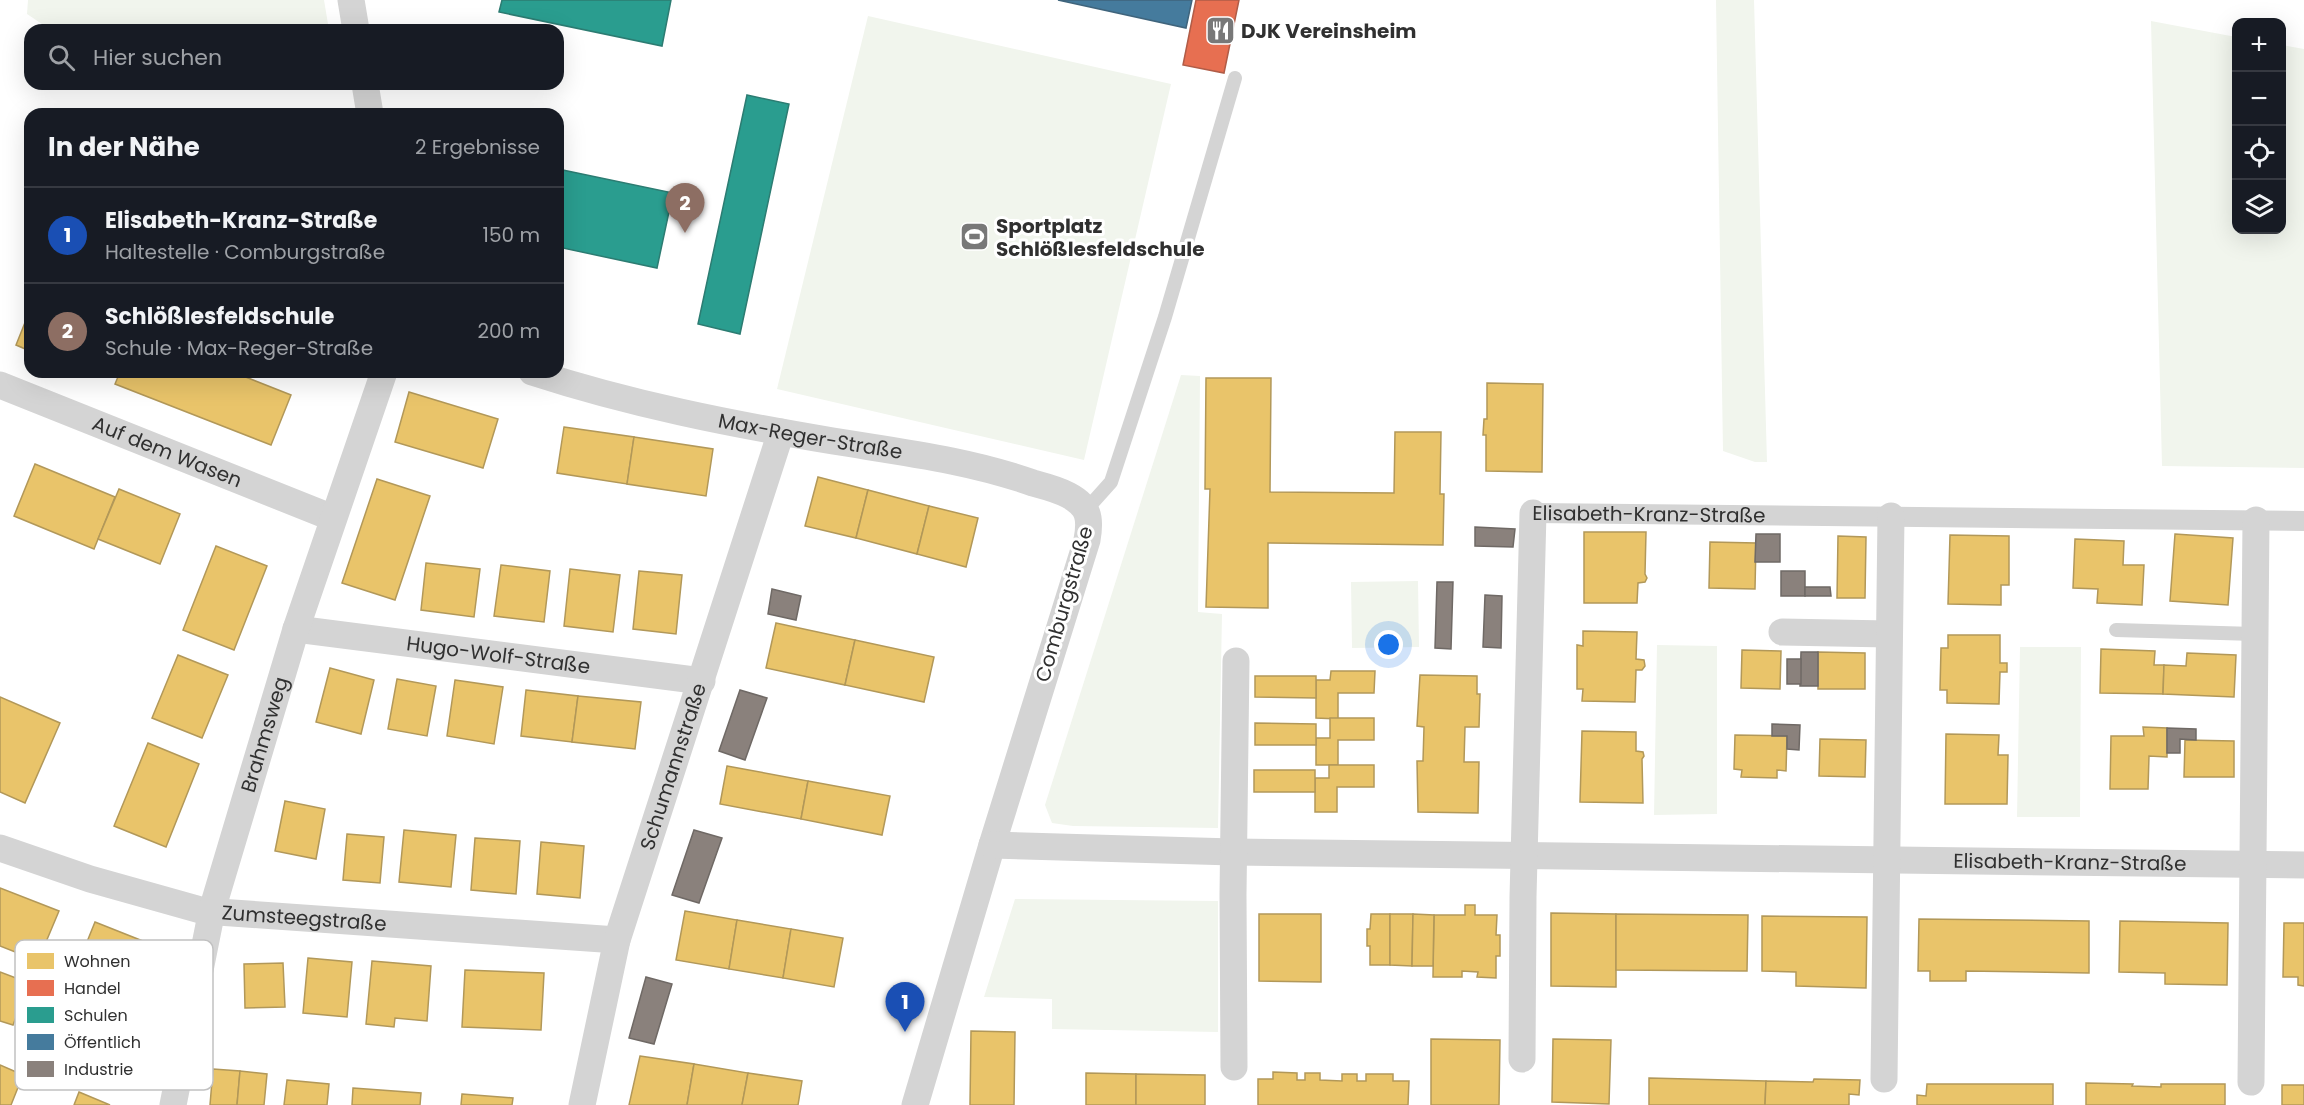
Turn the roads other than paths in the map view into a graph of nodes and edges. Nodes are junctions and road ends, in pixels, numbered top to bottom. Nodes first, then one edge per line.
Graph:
1 (351, 0) edge
2 (355, 24) edge
3 (1236, 78) dead end
4 (366, 90) edge
5 (369, 108) edge
6 (382, 378) edge
7 (550, 378) edge
8 (0, 385) edge
9 (781, 432) junction
10 (1086, 510) junction
11 (1533, 513) joint
12 (1891, 516) junction
13 (333, 518) junction
14 (2256, 520) junction
15 (2304, 521) edge
16 (296, 629) junction
17 (2116, 630) dead end
18 (1782, 632) dead end
19 (1889, 634) junction
20 (2255, 634) junction
21 (1236, 662) dead end
22 (702, 681) junction
23 (992, 845) junction
24 (0, 848) edge
25 (1233, 852) junction
26 (1525, 855) junction
27 (1886, 860) junction
28 (2254, 864) junction
29 (2304, 865) edge
30 (212, 910) junction
31 (206, 940) edge
32 (617, 940) junction
33 (1522, 1059) dead end
34 (1234, 1066) dead end
35 (1884, 1079) dead end
36 (2251, 1082) dead end
37 (176, 1090) edge
38 (173, 1105) edge
39 (582, 1105) edge
40 (915, 1105) edge

1 - 2 street
3 - 10 lane, Comburgstraße
4 - 5 street
6 - 13 street, Brahmsweg
7 - 9 street, Max-Reger-Straße
8 - 13 street, Auf dem Wasen
9 - 10 street, Max-Reger-Straße
9 - 22 street, Schumannstraße
10 - 23 street, Comburgstraße
11 - 12 street, Elisabeth-Kranz-Straße
11 - 26 street, Elisabeth-Kranz-Straße
12 - 14 street, Elisabeth-Kranz-Straße
12 - 19 street
13 - 16 street, Brahmsweg
14 - 15 street, Elisabeth-Kranz-Straße
14 - 20 street
16 - 22 street, Hugo-Wolf-Straße
16 - 30 street, Brahmsweg
17 - 20 lane
18 - 19 street
19 - 27 street
20 - 28 street
21 - 25 street
22 - 32 street, Schumannstraße
23 - 25 street, Elisabeth-Kranz-Straße
23 - 40 street, Comburgstraße
24 - 30 street, Zumsteegstraße
25 - 26 street, Elisabeth-Kranz-Straße
25 - 34 street
26 - 27 street, Elisabeth-Kranz-Straße
26 - 33 street, Elisabeth-Kranz-Straße
27 - 28 street, Elisabeth-Kranz-Straße
27 - 35 street
28 - 29 street, Elisabeth-Kranz-Straße
28 - 36 street
30 - 31 street, Brahmsweg
30 - 32 street, Zumsteegstraße
32 - 39 street, Schumannstraße
37 - 38 street, Brahmsweg

